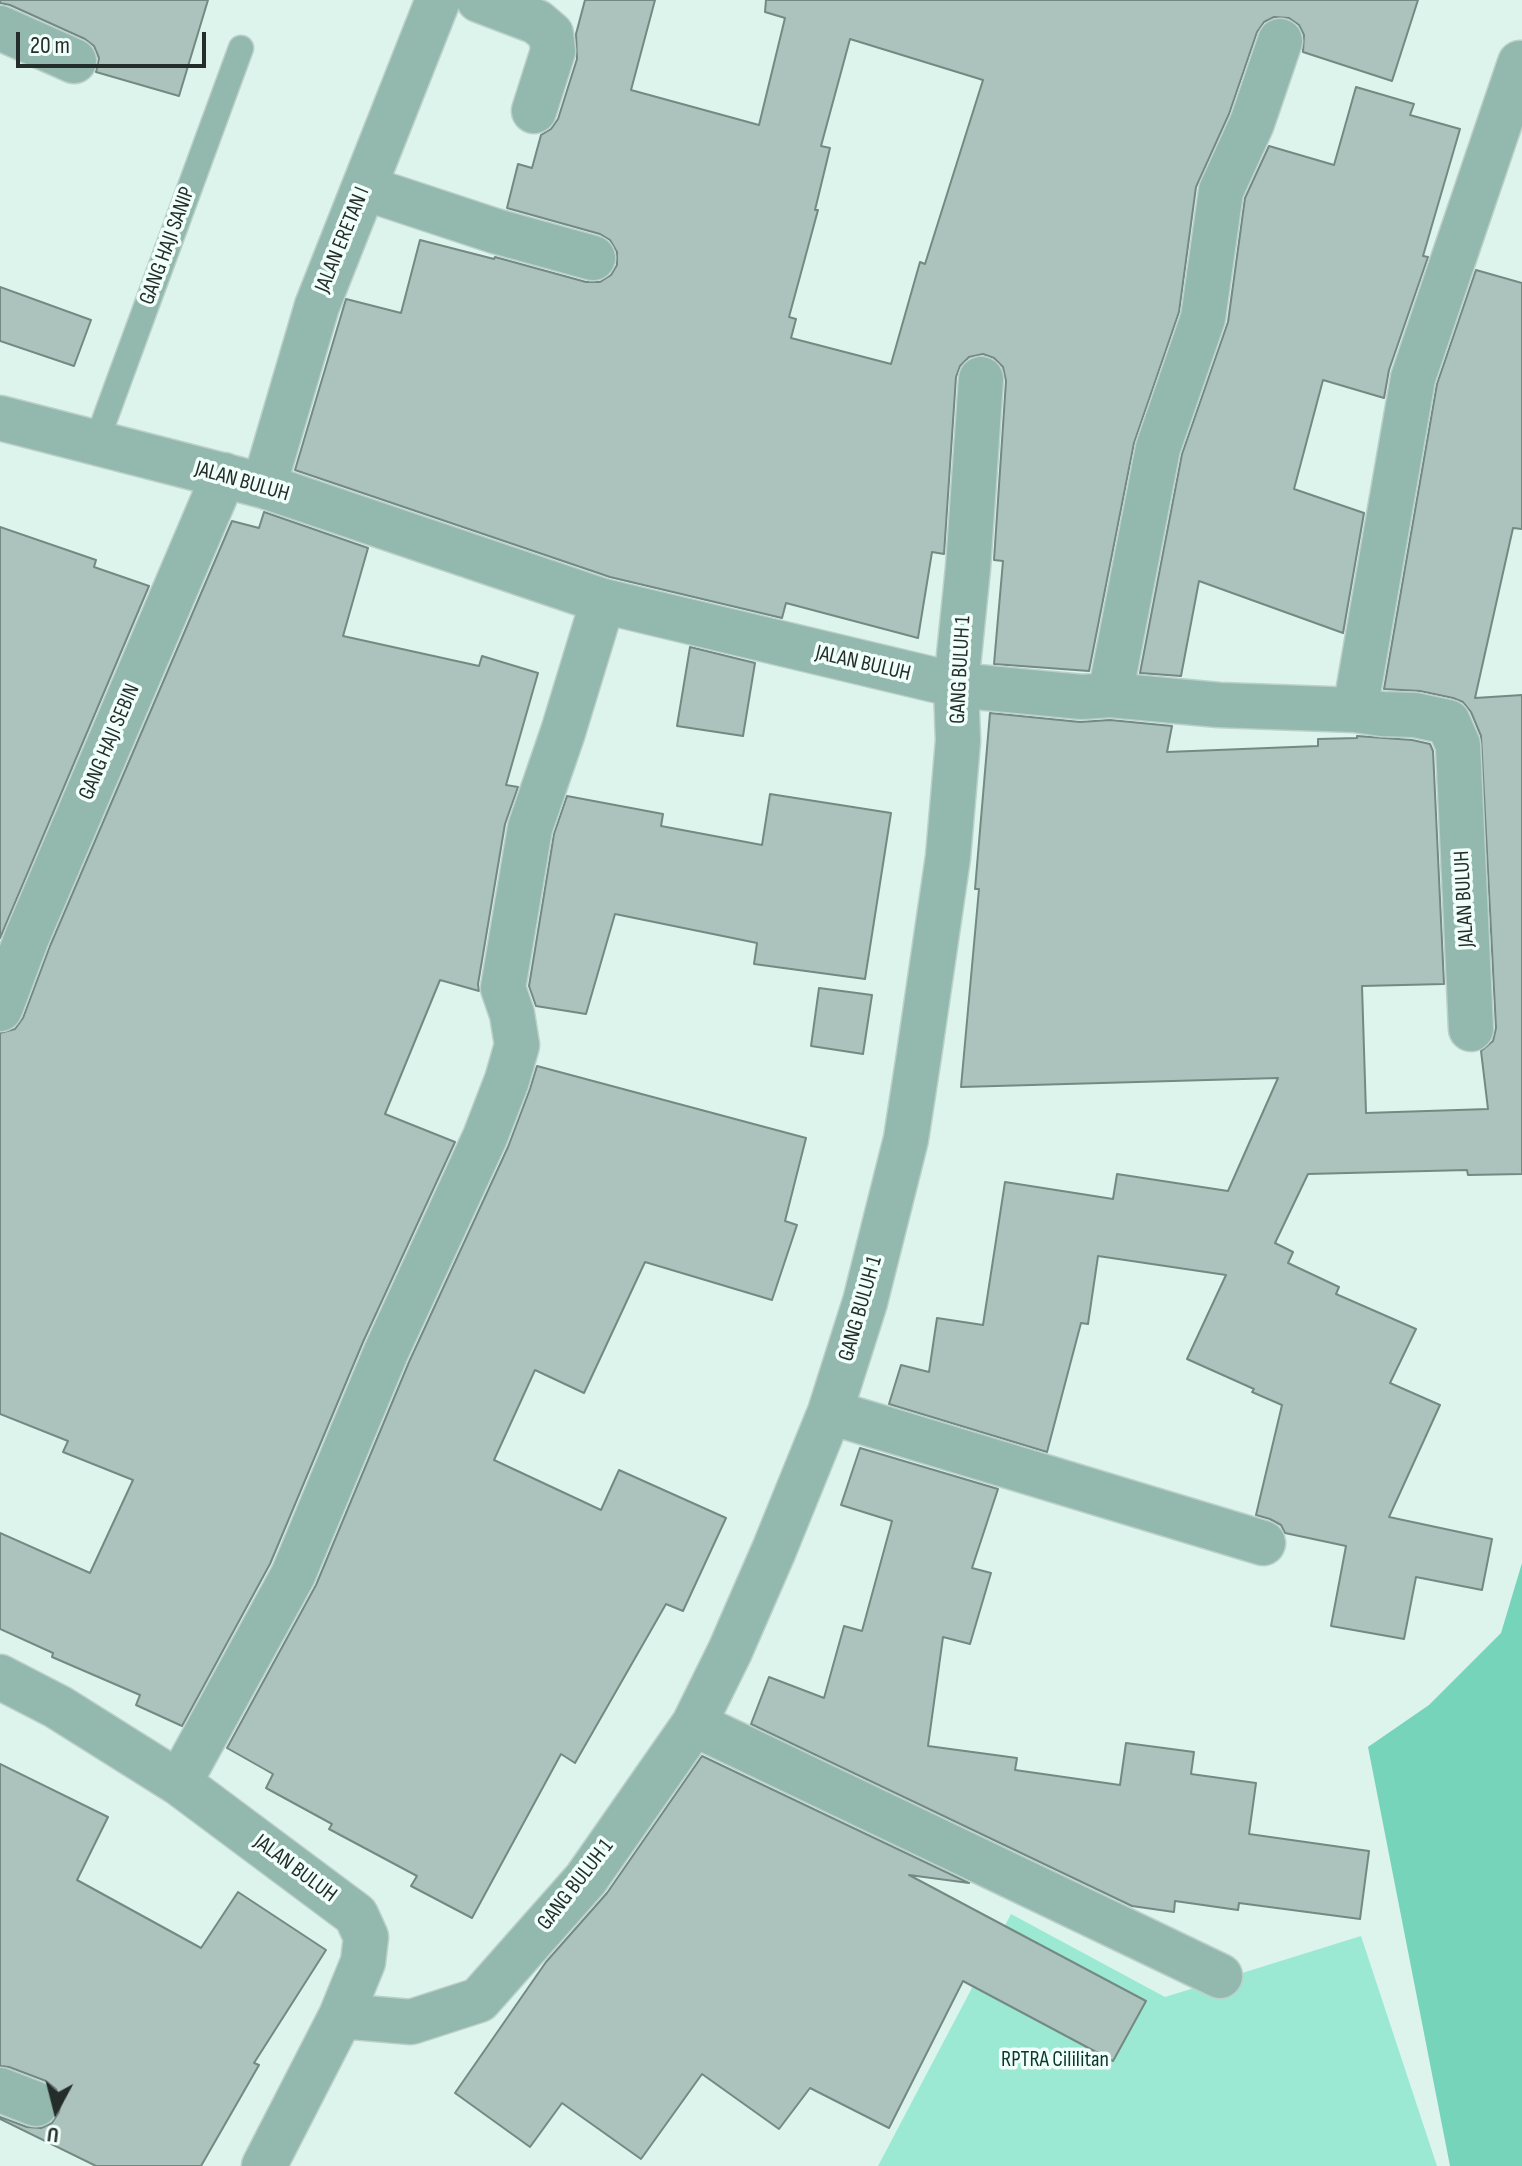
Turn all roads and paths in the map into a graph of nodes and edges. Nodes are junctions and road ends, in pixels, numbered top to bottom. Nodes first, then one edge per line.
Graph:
1 (438, 0) edge
2 (479, 0) edge
3 (0, 28) edge
4 (1280, 41) dead end
5 (241, 48) dead end
6 (74, 61) dead end
7 (1520, 63) edge
8 (534, 111) dead end
9 (365, 188) junction
10 (593, 258) dead end
11 (981, 379) dead end
12 (0, 418) edge
13 (96, 443) junction
14 (244, 480) junction
15 (603, 601) junction
16 (956, 685) junction
17 (1110, 695) junction
18 (1355, 710) junction
19 (0, 1009) edge
20 (1471, 1029) dead end
21 (830, 1412) junction
22 (1263, 1543) dead end
23 (0, 1677) edge
24 (694, 1724) junction
25 (179, 1783) junction
26 (1220, 1976) dead end
27 (341, 2016) junction
28 (264, 2166) edge

1 - 9 street, JALAN ERETAN I
2 - 8 street
3 - 6 street
4 - 17 street
5 - 13 lane, GANG HAJI SANIP
7 - 18 street
9 - 10 street
9 - 14 street, JALAN ERETAN I
11 - 16 street, GANG BULUH 1
12 - 13 street, JALAN BULUH
13 - 14 street, JALAN BULUH
14 - 15 street, JALAN BULUH
14 - 19 street, GANG HAJI SEBIN
15 - 16 street, JALAN BULUH
15 - 25 street
16 - 17 street, JALAN BULUH
16 - 21 street, GANG BULUH 1
17 - 18 street, JALAN BULUH
18 - 20 street, JALAN BULUH
21 - 22 street
21 - 24 street, GANG BULUH 1
23 - 25 street, JALAN BULUH
24 - 26 street
24 - 27 street, GANG BULUH 1
25 - 27 street, JALAN BULUH
27 - 28 street, JALAN BULUH

